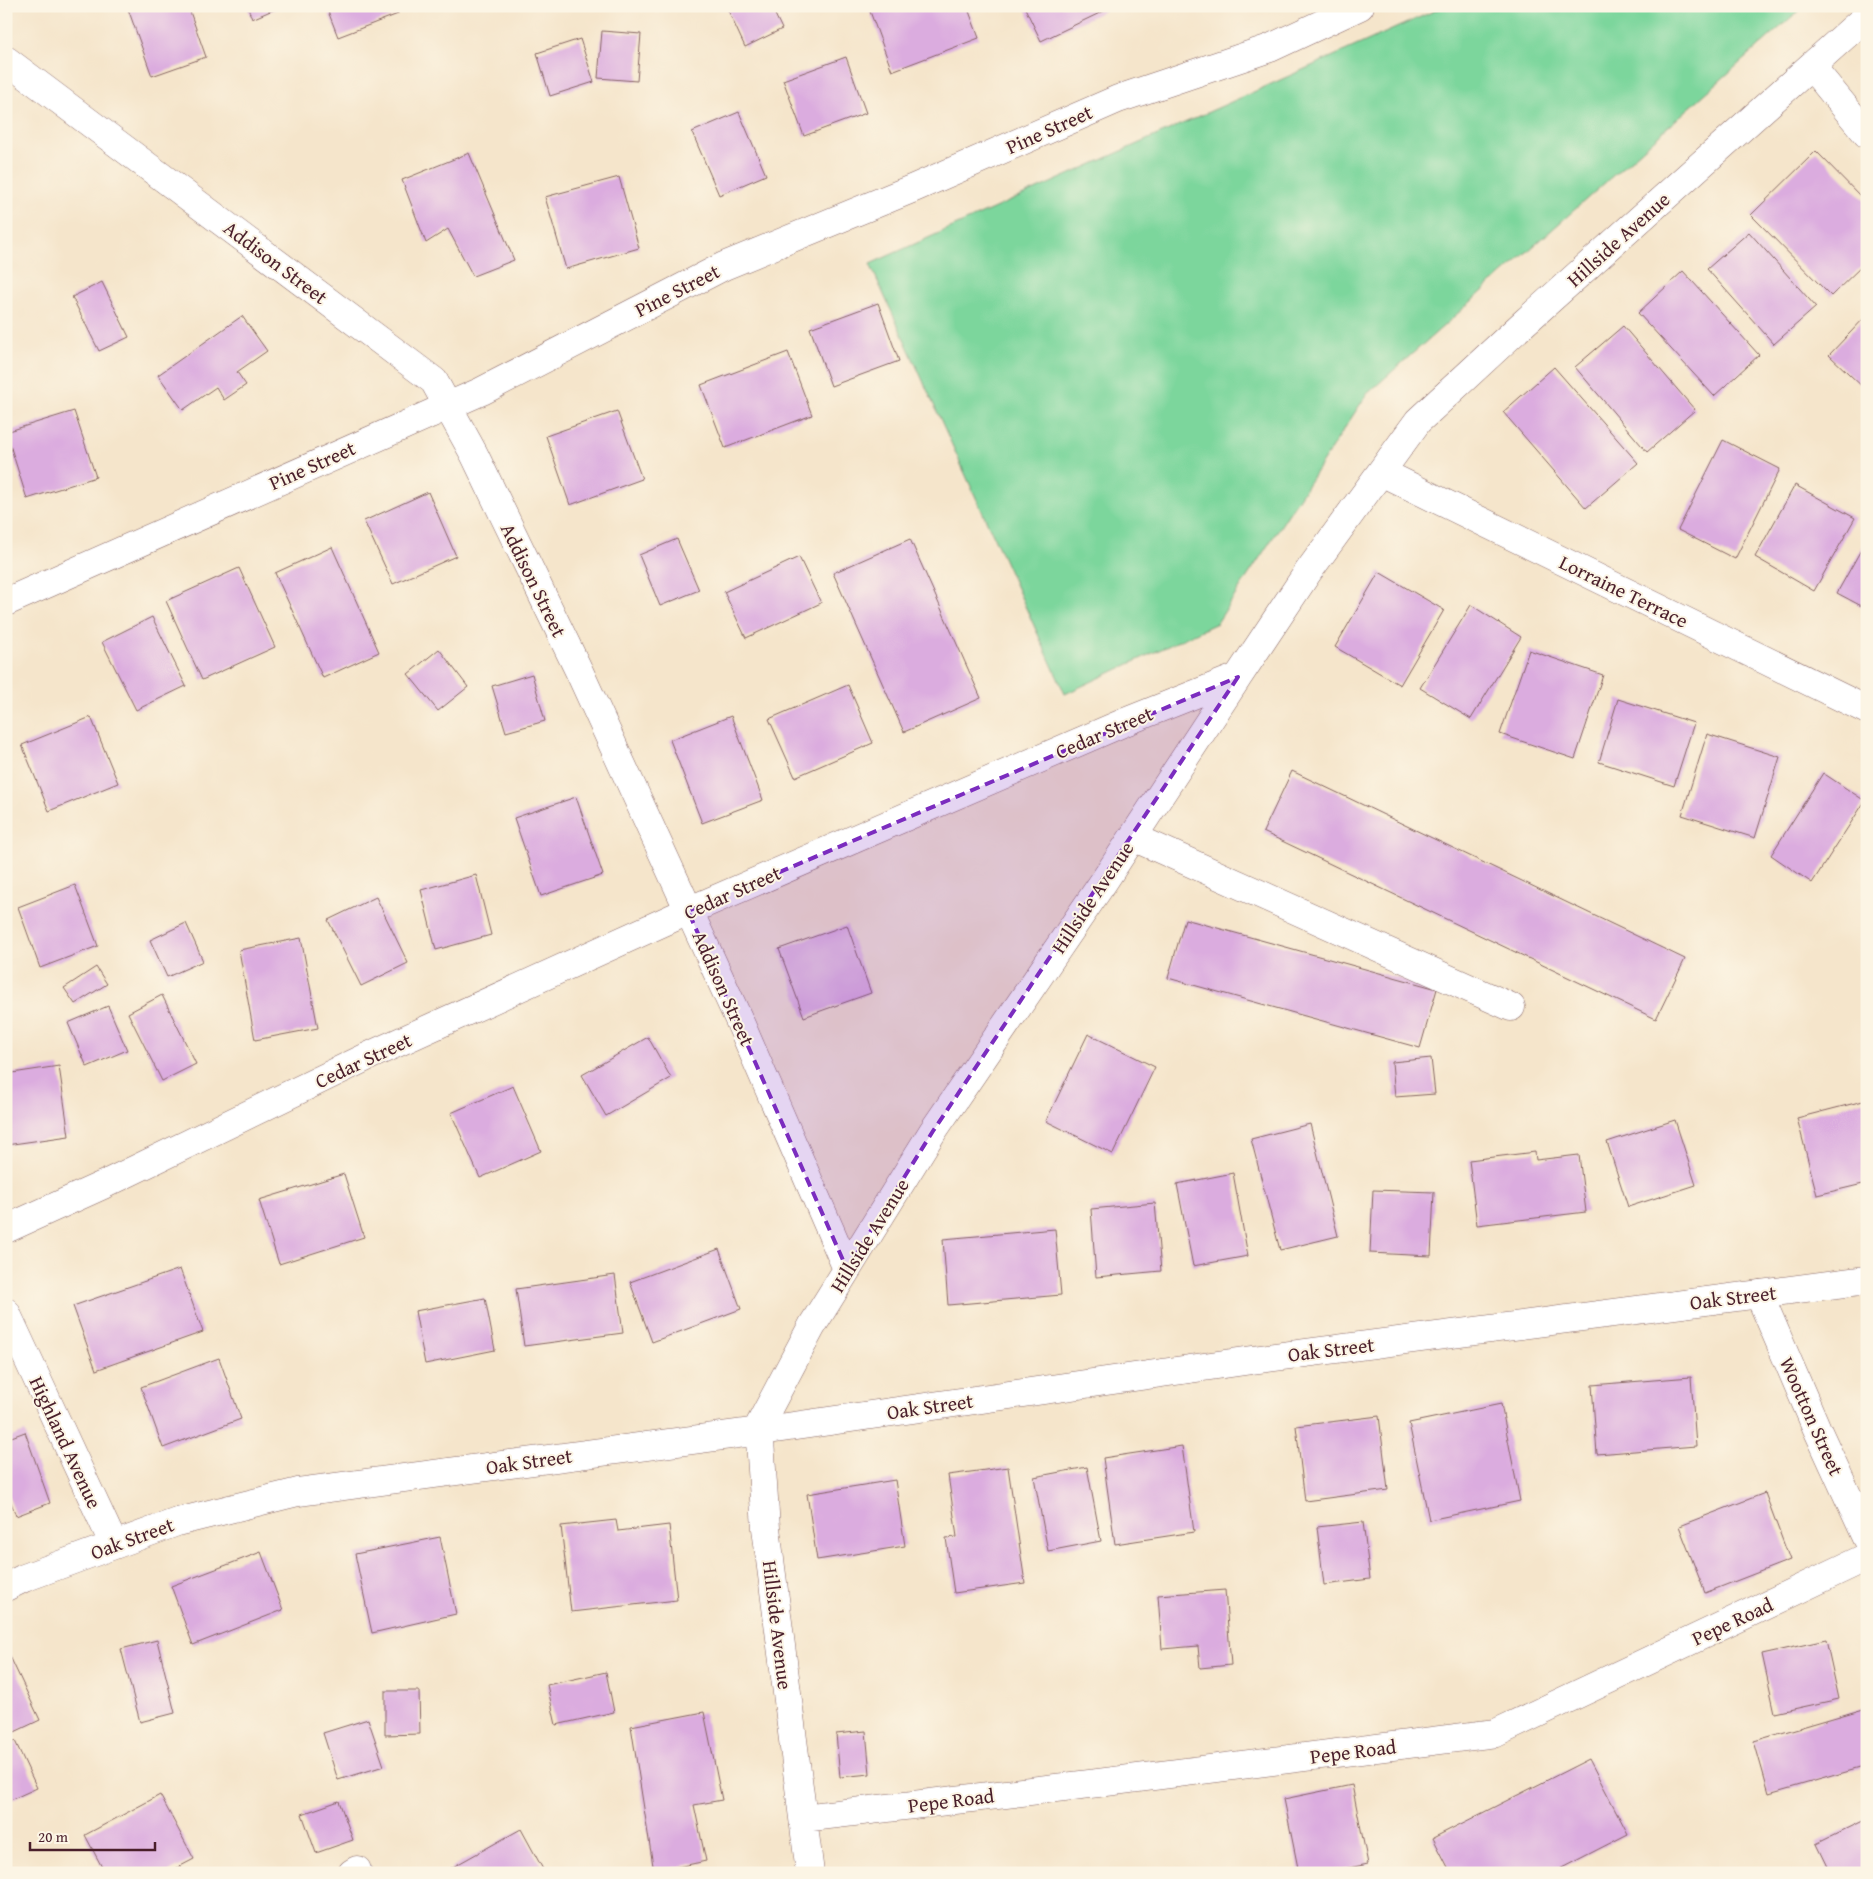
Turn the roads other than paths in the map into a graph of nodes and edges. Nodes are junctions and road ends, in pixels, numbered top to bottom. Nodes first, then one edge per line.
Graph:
1 (1360, 6) edge
2 (1867, 16) edge
3 (6, 60) edge
4 (1811, 66) junction
5 (1867, 134) edge
6 (448, 405) junction
7 (1381, 472) junction
8 (6, 602) edge
9 (1238, 677) junction
10 (1867, 710) edge
11 (1133, 837) junction
12 (688, 911) junction
13 (1511, 1007) dead end
14 (6, 1229) edge
15 (848, 1269) junction
16 (1867, 1280) edge
17 (1759, 1294) junction
18 (6, 1312) edge
19 (760, 1431) junction
20 (1867, 1538) edge
21 (114, 1545) junction
22 (1867, 1557) edge
23 (6, 1586) edge
24 (803, 1818) junction
25 (810, 1873) edge

1 - 6 street, Pine Street
2 - 4 street, Hillside Avenue
3 - 6 street, Addison Street
4 - 5 street
4 - 7 street, Hillside Avenue
6 - 8 street, Pine Street
6 - 12 street, Addison Street
7 - 9 street
7 - 10 street, Lorraine Terrace
9 - 11 street, Hillside Avenue
9 - 12 street, Cedar Street
11 - 13 street
11 - 15 street, Hillside Avenue
12 - 14 street, Cedar Street
12 - 15 street, Addison Street
15 - 19 street, Hillside Avenue
16 - 17 street, Oak Street
17 - 19 street, Oak Street
17 - 20 street, Wootton Street
18 - 21 street, Highland Avenue
19 - 21 street, Oak Street
19 - 24 street, Hillside Avenue
21 - 23 street, Oak Street
22 - 24 street, Pepe Road
24 - 25 street, Hillside Avenue

